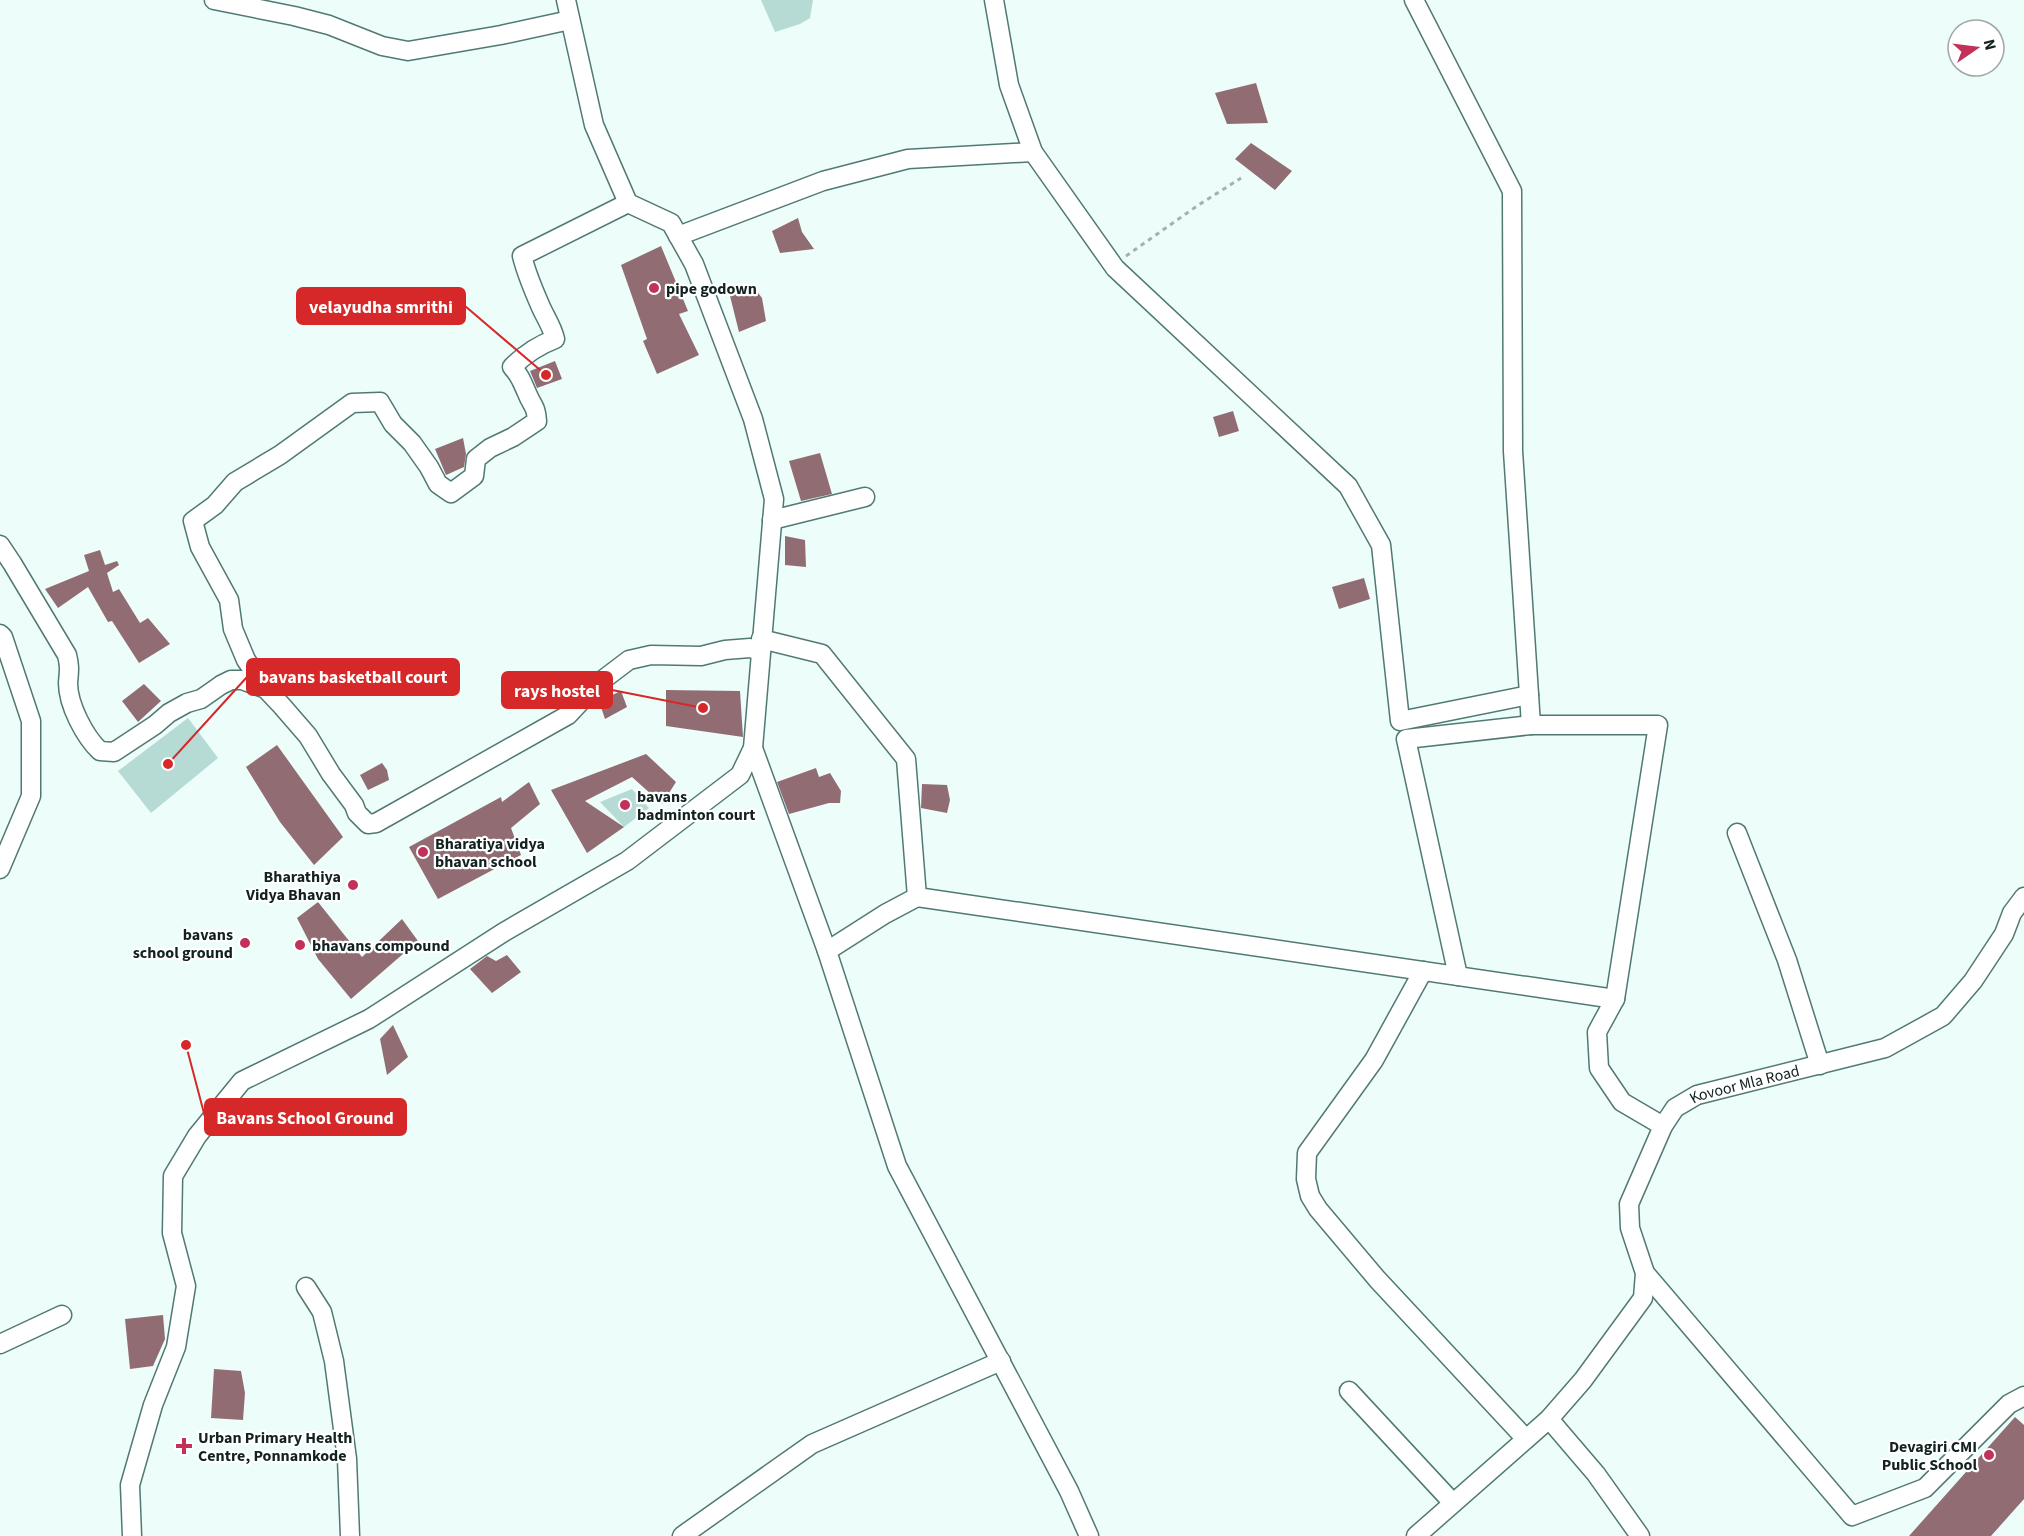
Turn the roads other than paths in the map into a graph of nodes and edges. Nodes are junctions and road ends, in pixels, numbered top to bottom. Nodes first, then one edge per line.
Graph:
1 (214, 0) edge
2 (566, 0) edge
3 (994, 0) edge
4 (1414, 0) edge
5 (570, 20) junction
6 (1033, 152) junction
7 (628, 203) junction
8 (678, 236) junction
9 (865, 496) dead end
10 (772, 520) junction
11 (0, 545) edge
12 (0, 634) edge
13 (760, 645) junction
14 (266, 689) junction
15 (1529, 695) junction
16 (1531, 725) junction
17 (753, 748) junction
18 (1737, 833) dead end
19 (0, 869) edge
20 (917, 897) junction
21 (2024, 897) edge
22 (827, 951) junction
23 (1423, 972) junction
24 (1458, 976) junction
25 (1615, 999) junction
26 (1820, 1065) junction
27 (1663, 1126) junction
28 (1645, 1273) junction
29 (306, 1287) dead end
30 (62, 1316) dead end
31 (0, 1344) edge
32 (1001, 1361) junction
33 (1349, 1391) dead end
34 (2024, 1396) edge
35 (1549, 1419) junction
36 (1526, 1439) junction
37 (1453, 1503) junction
38 (1435, 1528) edge
39 (132, 1536) edge
40 (350, 1536) edge
41 (682, 1536) edge
42 (1089, 1536) edge
43 (1416, 1536) edge
44 (1640, 1536) edge

1 - 5 street
2 - 5 street
3 - 6 street
4 - 15 street
5 - 7 street
6 - 8 street
6 - 15 street
7 - 8 street
7 - 14 street
8 - 10 street
9 - 10 street
10 - 13 street
11 - 14 street
12 - 19 street
13 - 14 street
13 - 17 street
13 - 20 street
15 - 16 street
16 - 24 street
16 - 25 street
17 - 22 street
17 - 39 street
18 - 26 street
20 - 22 street
20 - 23 street
21 - 26 street, Kovoor Mla Road
22 - 32 street
23 - 24 street
23 - 36 street
24 - 25 street
25 - 27 street
26 - 27 street, Kovoor Mla Road
27 - 28 street, Kovoor Mla Road
28 - 34 street
28 - 35 street, Kovoor Mla Road
29 - 40 street
30 - 31 street
32 - 41 street
32 - 42 street
33 - 37 street
35 - 36 street, Kovoor Mla Road
35 - 44 street
36 - 37 street, Kovoor Mla Road
37 - 38 street, Kovoor Mla Road
38 - 43 street, Kovoor Mla Road

